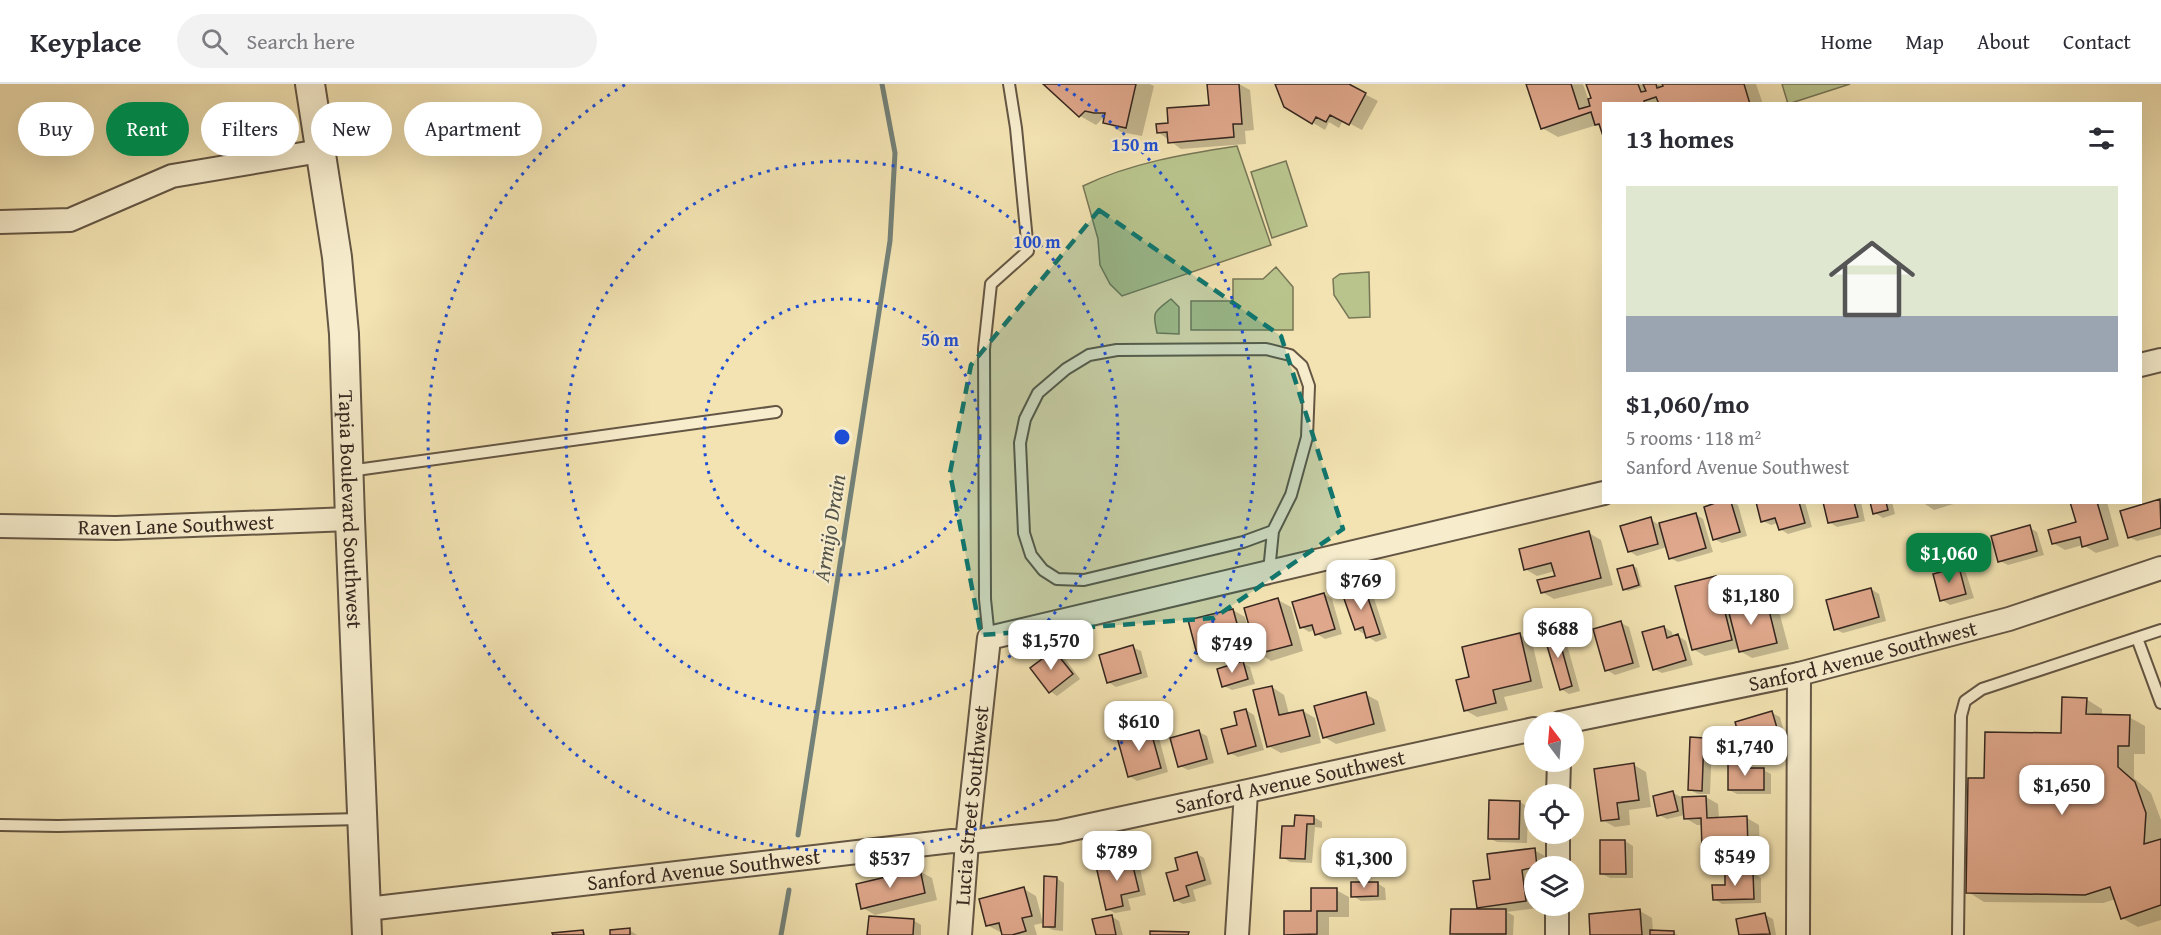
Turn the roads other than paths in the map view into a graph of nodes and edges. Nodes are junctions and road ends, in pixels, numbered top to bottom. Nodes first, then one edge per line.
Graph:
1 (310, 84) edge
2 (1009, 84) edge
3 (313, 102) edge
4 (311, 153) edge
5 (321, 156) edge
6 (0, 222) edge
7 (2161, 360) edge
8 (2142, 365) edge
9 (776, 412) dead end
10 (349, 471) junction
11 (1602, 493) edge
12 (350, 519) junction
13 (0, 526) edge
14 (1273, 531) junction
15 (2161, 568) edge
16 (1269, 571) junction
17 (2161, 630) edge
18 (989, 638) junction
19 (2137, 638) junction
20 (1799, 674) junction
21 (2161, 703) edge
22 (1584, 718) edge
23 (1524, 731) edge
24 (1246, 792) junction
25 (363, 818) junction
26 (0, 825) edge
27 (967, 842) junction
28 (1557, 916) edge
29 (367, 922) edge
30 (960, 935) edge
31 (1237, 935) edge
32 (1557, 935) edge
33 (1798, 935) edge
34 (1958, 935) edge

1 - 3 street, Tapia Boulevard Southwest
2 - 18 lane
4 - 6 street
5 - 10 street, Tapia Boulevard Southwest
7 - 8 street
9 - 10 lane
10 - 12 street, Tapia Boulevard Southwest
11 - 16 street
12 - 13 street, Raven Lane Southwest
12 - 25 street, Tapia Boulevard Southwest
14 - 14 lane
14 - 16 lane
15 - 20 street, Sanford Avenue Southwest
16 - 18 street
17 - 19 lane
18 - 27 street, Lucia Street Southwest
19 - 21 lane
19 - 34 lane
20 - 22 street, Sanford Avenue Southwest
20 - 33 street
23 - 24 street, Sanford Avenue Southwest
24 - 27 street, Sanford Avenue Southwest
24 - 31 street
25 - 26 lane
25 - 29 street, Tapia Boulevard Southwest
27 - 29 street, Sanford Avenue Southwest
27 - 30 street, Lucia Street Southwest
28 - 32 street

